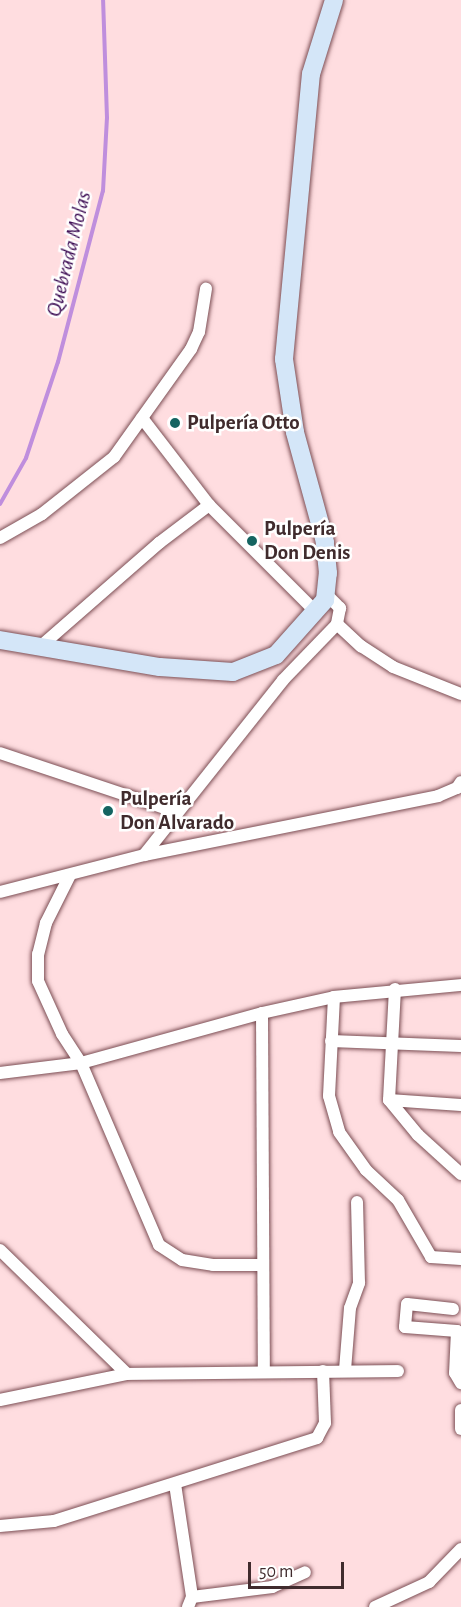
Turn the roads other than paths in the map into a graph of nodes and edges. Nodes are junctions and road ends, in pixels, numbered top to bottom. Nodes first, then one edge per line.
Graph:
1 (334, 0) edge
2 (206, 289) dead end
3 (142, 418) junction
4 (209, 506) junction
5 (0, 538) edge
6 (326, 594) junction
7 (316, 612) junction
8 (337, 624) junction
9 (0, 640) edge
10 (41, 646) junction
11 (461, 694) edge
12 (0, 753) edge
13 (461, 782) edge
14 (176, 812) junction
15 (144, 855) junction
16 (70, 875) junction
17 (0, 892) edge
18 (461, 985) edge
19 (395, 989) junction
20 (334, 998) junction
21 (262, 1013) junction
22 (331, 1041) junction
23 (393, 1042) junction
24 (461, 1046) edge
25 (81, 1063) junction
26 (0, 1073) edge
27 (389, 1100) junction
28 (461, 1105) edge
29 (461, 1174) edge
30 (357, 1202) dead end
31 (0, 1250) edge
32 (461, 1259) edge
33 (260, 1266) junction
34 (453, 1309) dead end
35 (345, 1370) junction
36 (323, 1371) junction
37 (398, 1371) dead end
38 (264, 1372) junction
39 (127, 1374) junction
40 (461, 1383) edge
41 (0, 1400) edge
42 (461, 1410) edge
43 (461, 1429) edge
44 (175, 1484) junction
45 (0, 1526) edge
46 (461, 1549) edge
47 (305, 1572) dead end
48 (190, 1602) edge
49 (375, 1607) edge

1 - 6 main road
2 - 3 street
3 - 4 street
3 - 5 street
4 - 7 street
4 - 10 street
6 - 7 main road
6 - 8 street
7 - 10 main road
8 - 11 street
8 - 14 street
9 - 10 main road
12 - 14 street
13 - 15 street
14 - 15 street
15 - 16 street
16 - 17 street
16 - 25 street
18 - 19 street
19 - 20 street
19 - 23 street
20 - 21 street
20 - 22 street
21 - 25 street
21 - 33 street
22 - 23 street
22 - 32 street
23 - 24 street
23 - 27 street
25 - 26 street
25 - 33 street
27 - 28 street
27 - 29 street
30 - 35 street
31 - 39 street
33 - 38 street
34 - 40 street
35 - 36 street
35 - 37 street
36 - 38 street
36 - 44 street
38 - 39 street
39 - 41 street
42 - 43 street
44 - 45 street
44 - 48 street
46 - 49 street
47 - 48 street

